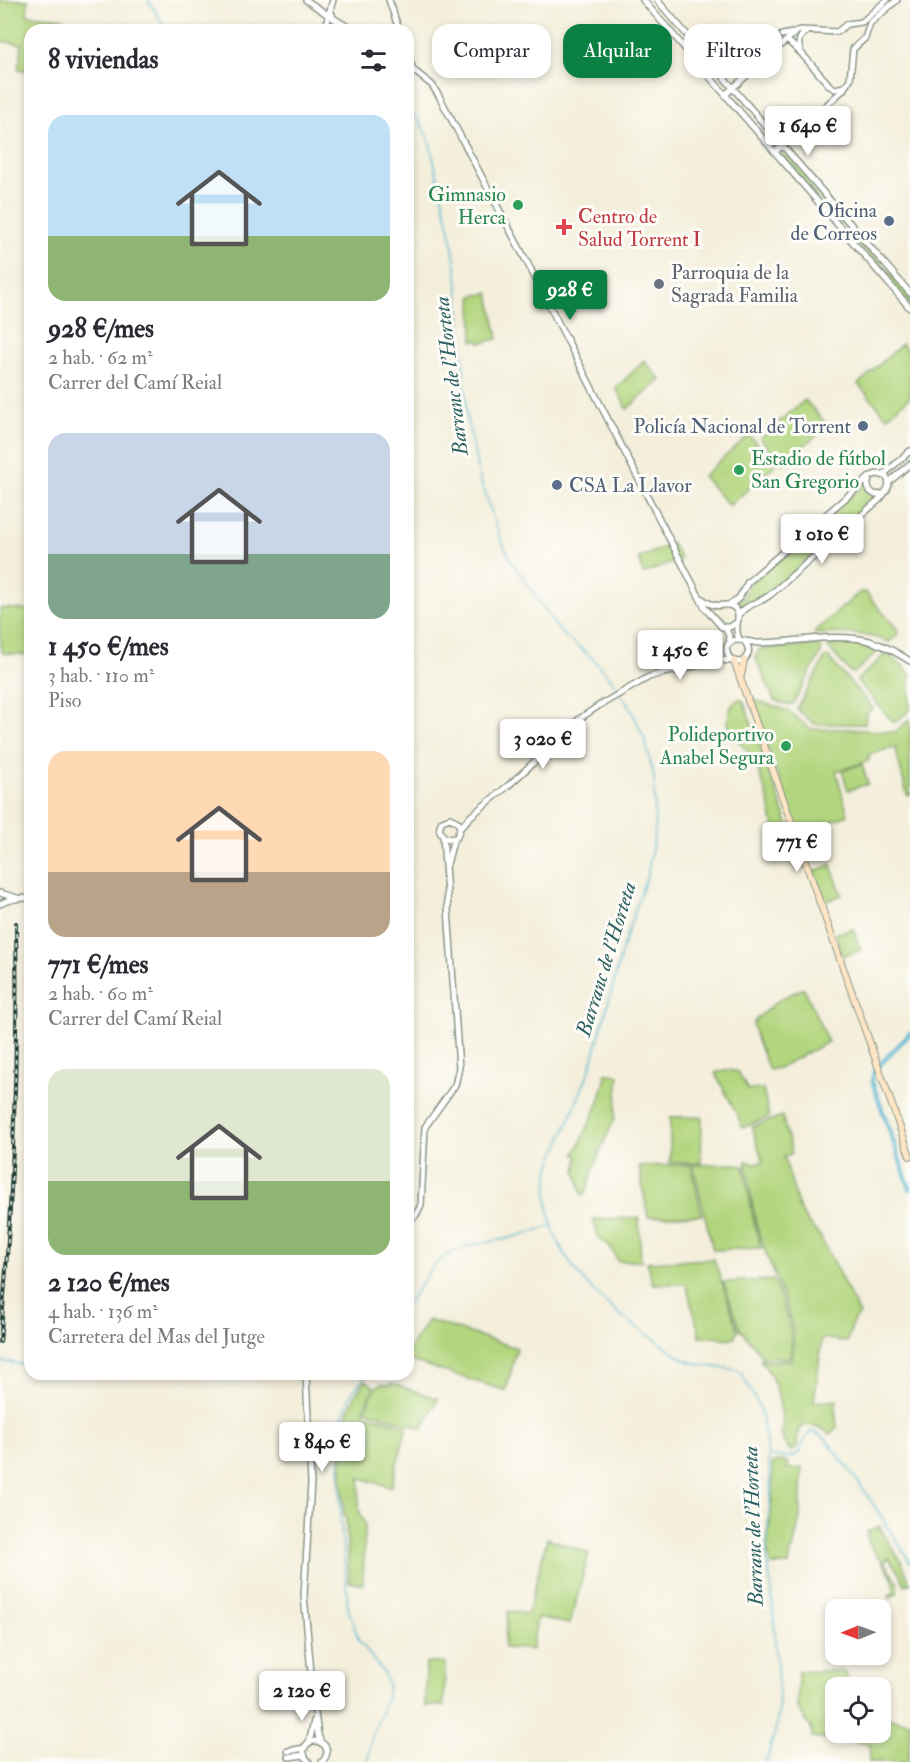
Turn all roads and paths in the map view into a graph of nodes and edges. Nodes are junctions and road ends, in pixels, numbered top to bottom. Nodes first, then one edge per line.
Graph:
1 (306, 0) edge
2 (333, 0) edge
3 (389, 0) edge
4 (643, 0) edge
5 (657, 0) edge
6 (887, 0) edge
7 (897, 0) edge
8 (329, 16) junction
9 (854, 22) junction
10 (328, 24) edge
11 (343, 24) edge
12 (397, 24) edge
13 (812, 30) junction
14 (684, 32) edge
15 (684, 35) edge
16 (866, 35) junction
17 (785, 38) junction
18 (679, 41) junction
19 (684, 42) edge
20 (802, 54) junction
21 (414, 70) edge
22 (724, 78) edge
23 (846, 86) junction
24 (733, 88) junction
25 (726, 94) junction
26 (782, 146) junction
27 (775, 152) junction
28 (910, 292) edge
29 (910, 308) edge
30 (910, 451) edge
31 (910, 464) edge
32 (883, 475) junction
33 (870, 478) junction
34 (889, 482) junction
35 (884, 494) junction
36 (699, 594) junction
37 (722, 605) junction
38 (730, 605) junction
39 (738, 615) junction
40 (715, 618) junction
41 (736, 623) junction
42 (725, 627) junction
43 (742, 641) junction
44 (730, 643) junction
45 (757, 643) junction
46 (749, 650) junction
47 (726, 651) junction
48 (744, 660) junction
49 (713, 661) junction
50 (733, 661) junction
51 (910, 661) edge
52 (741, 679) junction
53 (471, 816) junction
54 (455, 819) junction
55 (460, 828) junction
56 (443, 836) junction
57 (454, 838) junction
58 (446, 872) junction
59 (0, 893) edge
60 (18, 898) junction
61 (24, 898) edge
62 (0, 904) edge
63 (910, 1156) edge
64 (414, 1217) edge
65 (306, 1380) edge
66 (314, 1705) junction
67 (321, 1743) junction
68 (307, 1745) junction
69 (307, 1760) edge
70 (322, 1762) edge

1 - 8 street
2 - 8 street
3 - 12 street
4 - 18 street
5 - 14 street
6 - 9 street
7 - 16 street
8 - 10 street
8 - 11 street
9 - 13 street
9 - 16 street
13 - 17 street
13 - 20 street
15 - 18 street
16 - 23 street
17 - 20 street
17 - 24 street
18 - 19 street
18 - 25 street
20 - 23 street
21 - 36 street
22 - 24 street
23 - 26 street
24 - 25 street
24 - 26 street
25 - 27 street
26 - 27 street
26 - 28 street
27 - 29 street
30 - 32 street
31 - 34 street
32 - 33 street
32 - 34 street
33 - 35 street
33 - 38 street
34 - 35 street
35 - 39 street
36 - 37 street
36 - 40 street
37 - 38 street
37 - 40 street
38 - 39 street
39 - 41 street
40 - 42 street
41 - 42 street
41 - 43 street
42 - 44 street
43 - 44 street
43 - 45 street
43 - 46 street
44 - 47 street
45 - 46 street
45 - 51 street
46 - 48 street
47 - 49 street
47 - 50 street
48 - 50 street
48 - 52 main road
49 - 50 street
49 - 53 street
50 - 52 main road
52 - 63 main road
53 - 54 street
53 - 55 street
54 - 55 street
54 - 56 street
55 - 57 street
56 - 57 street
56 - 58 street
57 - 58 street
58 - 64 street
59 - 60 street
60 - 61 street
60 - 62 street
65 - 66 street
66 - 67 street
66 - 68 street
67 - 68 street
67 - 70 street
68 - 69 street
68 - 69 street

